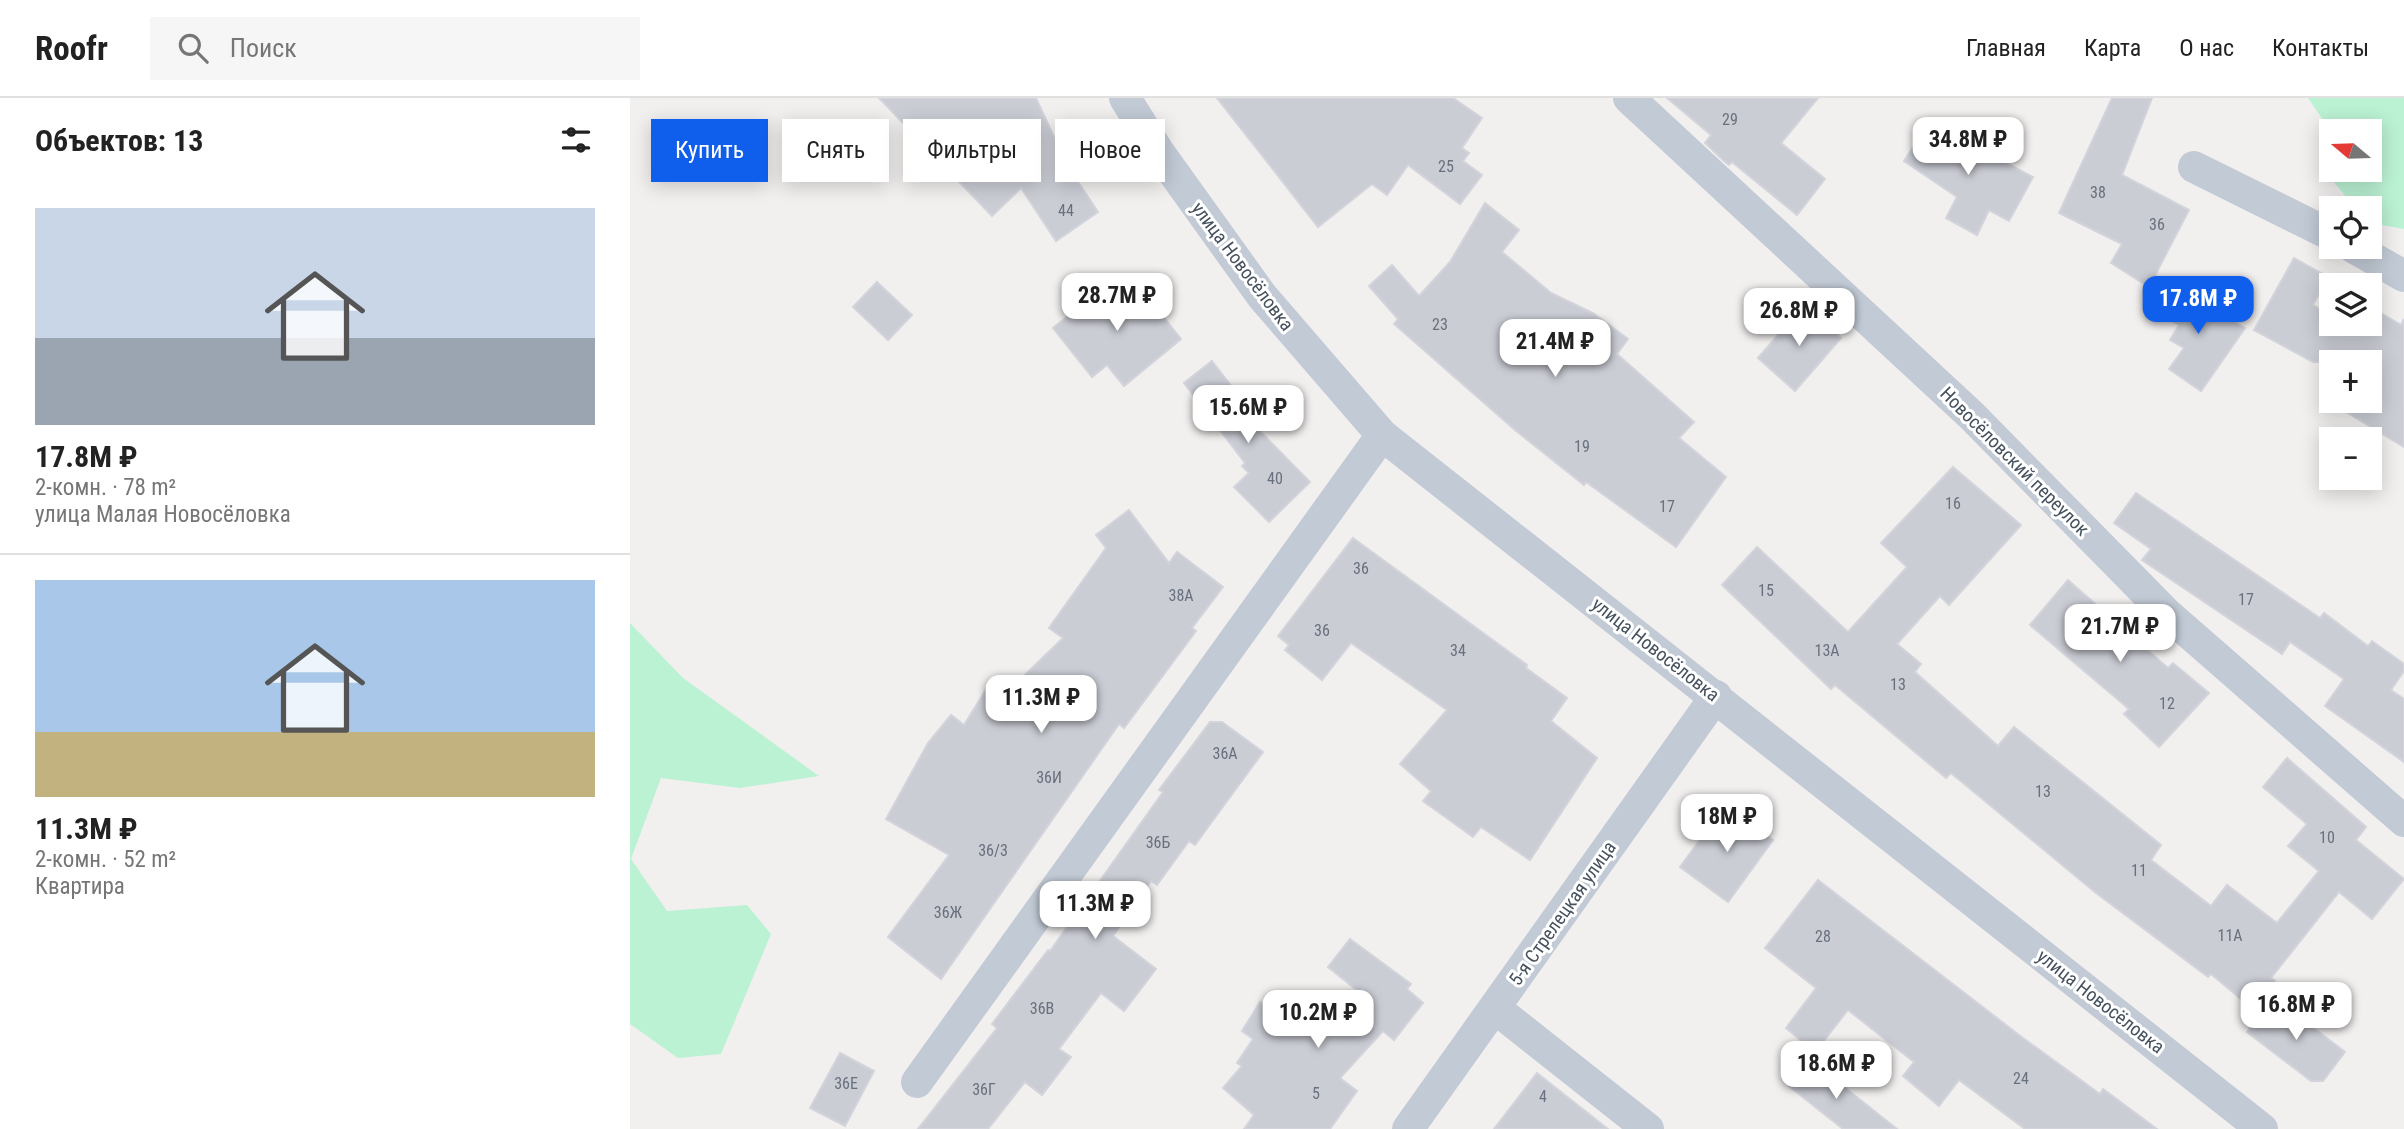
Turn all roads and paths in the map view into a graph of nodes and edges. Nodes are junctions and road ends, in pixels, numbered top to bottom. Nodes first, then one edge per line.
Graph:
1 (1125, 98) edge
2 (1629, 98) edge
3 (2194, 167) dead end
4 (2319, 229) edge
5 (2374, 259) edge
6 (2404, 276) edge
7 (1382, 436) junction
8 (1716, 696) junction
9 (2404, 821) edge
10 (1496, 1009) junction
11 (917, 1082) dead end
12 (1408, 1129) edge
13 (1648, 1129) edge
14 (2262, 1129) edge

1 - 7 street, улица Новосёловка
2 - 9 street, Новосёловский переулок
3 - 4 street
5 - 6 street
7 - 8 street, улица Новосёловка
7 - 11 street
8 - 10 street, 5-я Стрелецкая улица
8 - 14 street, улица Новосёловка
10 - 12 street, 5-я Стрелецкая улица
10 - 13 street

